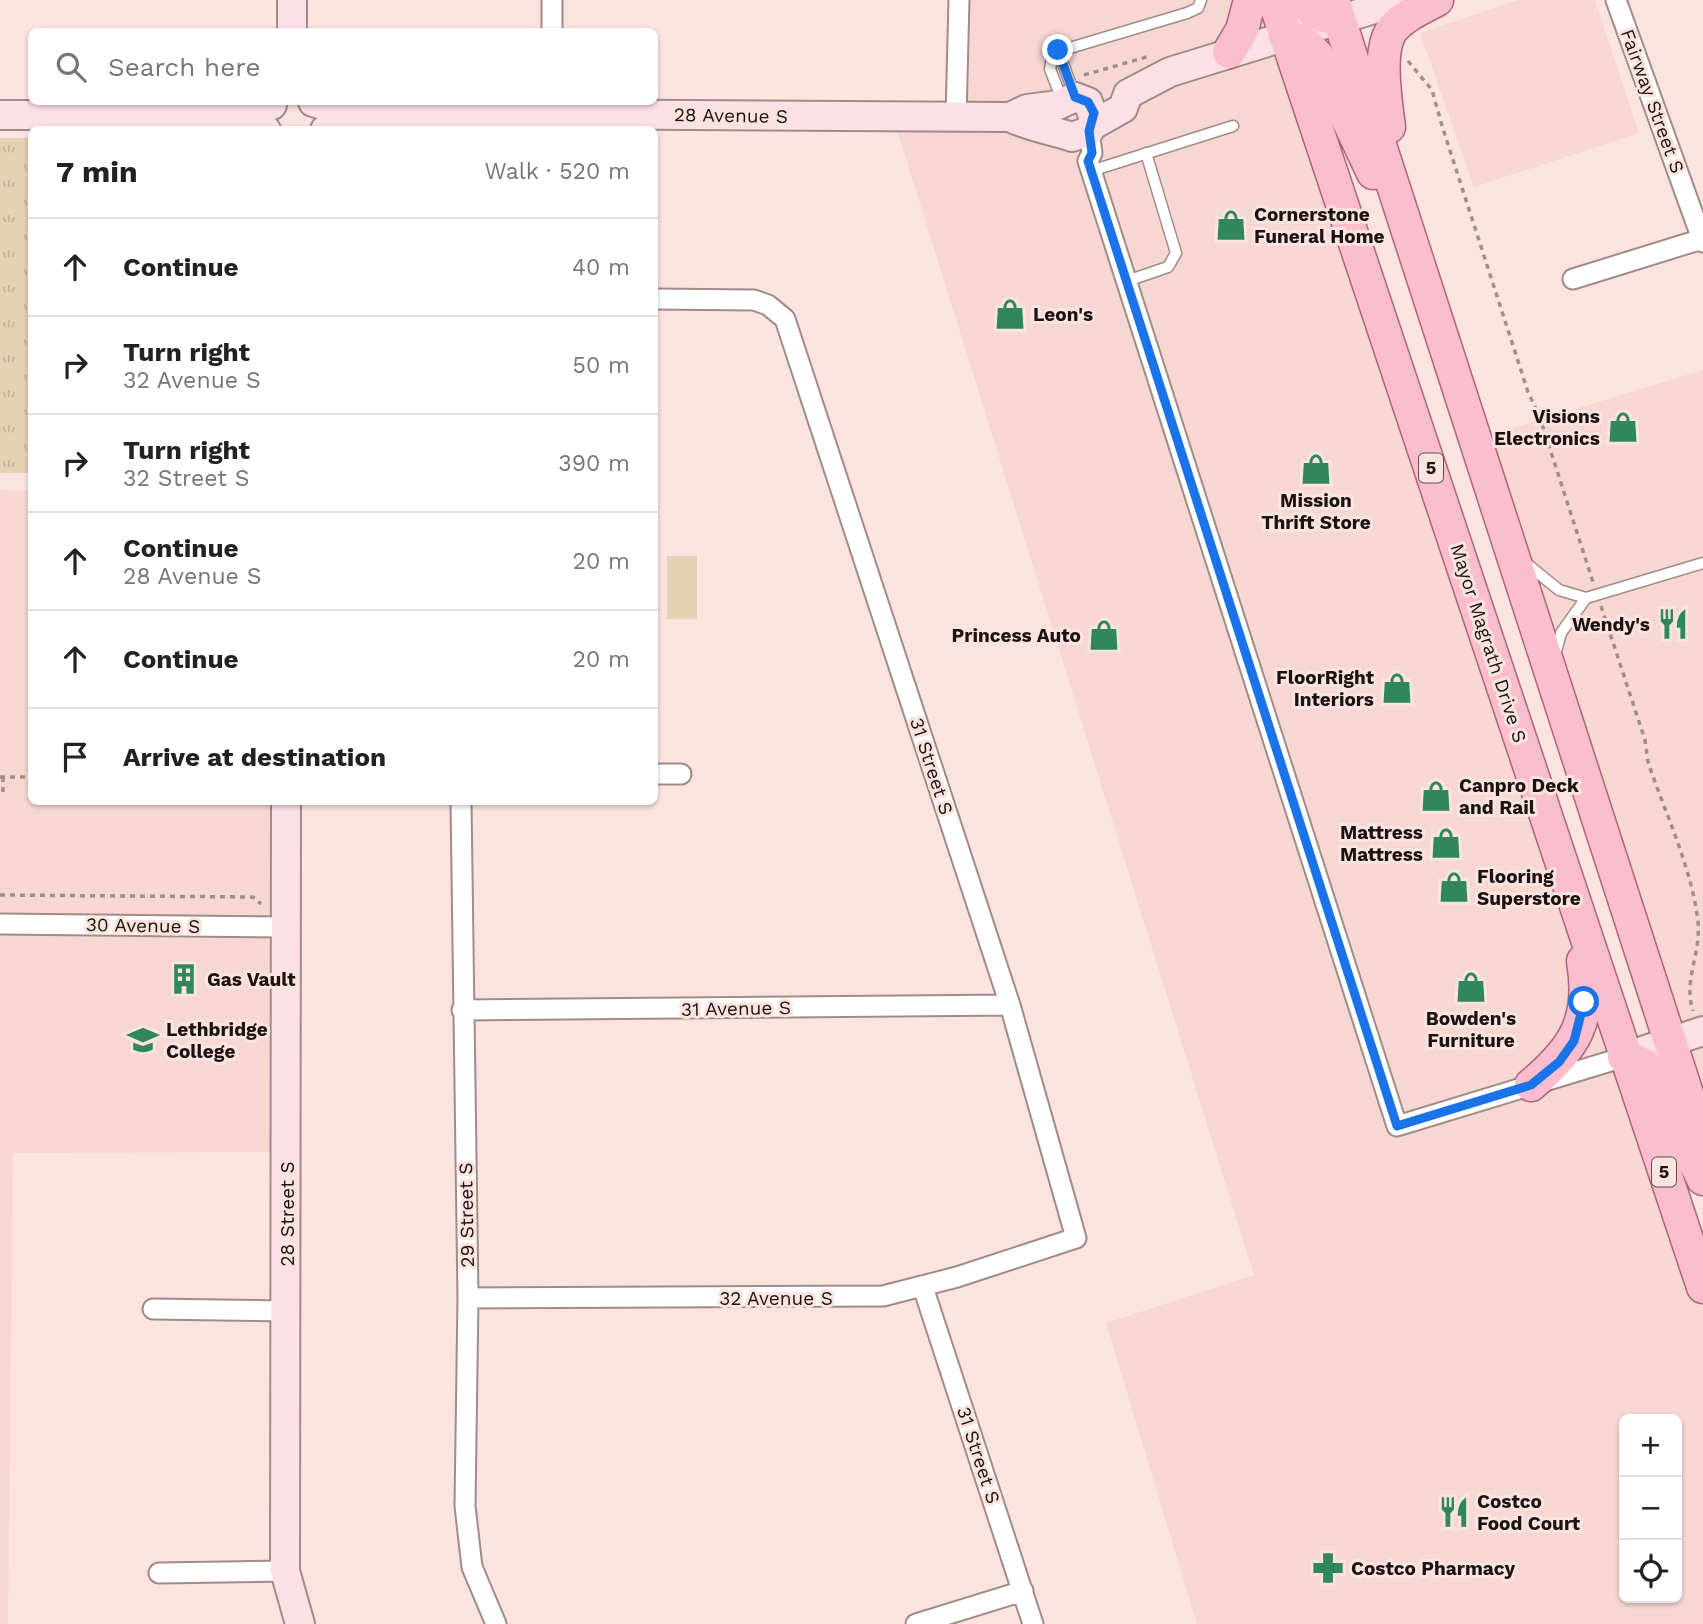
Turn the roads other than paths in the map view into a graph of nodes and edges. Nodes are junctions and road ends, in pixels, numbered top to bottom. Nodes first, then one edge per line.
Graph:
1 (292, 0) edge
2 (552, 0) edge
3 (959, 0) edge
4 (1200, 0) edge
5 (1250, 0) edge
6 (1274, 0) edge
7 (1302, 0) edge
8 (1403, 0) edge
9 (1437, 0) edge
10 (1616, 0) edge
11 (1336, 10) edge
12 (292, 28) edge
13 (552, 28) edge
14 (1285, 36) junction
15 (1229, 52) junction
16 (313, 105) edge
17 (322, 105) edge
18 (1075, 112) junction
19 (0, 116) edge
20 (271, 116) edge
21 (575, 117) edge
22 (957, 117) junction
23 (368, 118) junction
24 (1233, 125) dead end
25 (315, 126) edge
26 (340, 126) edge
27 (1146, 153) junction
28 (1089, 166) junction
29 (1394, 181) junction
30 (1702, 240) edge
31 (1573, 279) dead end
32 (1127, 281) junction
33 (1428, 288) junction
34 (658, 299) edge
35 (1512, 549) junction
36 (1703, 564) edge
37 (1586, 598) junction
38 (1554, 680) junction
39 (658, 774) edge
40 (681, 774) dead end
41 (1532, 774) junction
42 (286, 805) edge
43 (461, 805) edge
44 (1574, 901) junction
45 (0, 924) edge
46 (285, 927) junction
47 (1010, 1005) junction
48 (462, 1010) junction
49 (1691, 1035) edge
50 (1624, 1057) junction
51 (1531, 1085) junction
52 (1702, 1130) edge
53 (1703, 1179) edge
54 (1076, 1238) joint
55 (923, 1287) junction
56 (1703, 1287) edge
57 (468, 1298) junction
58 (153, 1308) dead end
59 (286, 1311) junction
60 (285, 1571) junction
61 (159, 1573) dead end
62 (1023, 1591) junction
63 (300, 1624) edge
64 (496, 1624) edge
65 (916, 1624) edge
66 (1033, 1624) edge

1 - 12 street
2 - 13 street
3 - 22 street
4 - 18 lane
5 - 15 main road
6 - 14 main road, Mayor Magrath Drive S / 5
7 - 11 main road
8 - 11 street, 28 Avenue S
9 - 29 main road
10 - 30 street, Fairway Street S
11 - 14 street, 28 Avenue S
11 - 29 main road
14 - 15 street, 28 Avenue S
14 - 33 main road
14 - 41 main road, Mayor Magrath Drive S / 5
15 - 18 street, 28 Avenue S
16 - 25 street
17 - 23 street
18 - 22 street, 28 Avenue S
18 - 28 street
19 - 20 street
21 - 22 street, 28 Avenue S
21 - 23 street, 28 Avenue S
23 - 26 street
24 - 27 lane
27 - 28 lane
27 - 32 lane
28 - 32 street
29 - 33 main road
30 - 31 street
32 - 51 street
33 - 35 main road
34 - 47 street, 31 Street S
35 - 37 lane
35 - 38 main road
36 - 37 lane
37 - 38 lane
38 - 49 main road
39 - 40 street
41 - 44 main road, Mayor Magrath Drive S / 5
41 - 49 main road
42 - 46 street, 28 Street S
43 - 48 street, 29 Street S
44 - 50 main road, Mayor Magrath Drive S / 5
44 - 51 main road
45 - 46 street, 30 Avenue S
46 - 59 street, 28 Street S
47 - 48 street, 31 Avenue S
47 - 54 street, 31 Street S
48 - 57 street, 29 Street S
49 - 50 street
49 - 52 main road
50 - 51 street
50 - 53 main road
50 - 56 main road, Mayor Magrath Drive S / 5
54 - 55 street, 32 Avenue S
55 - 57 street, 32 Avenue S
55 - 62 street, 31 Street S
57 - 64 street, 29 Street S
58 - 59 street
59 - 60 street, 28 Street S
60 - 61 street
60 - 63 street, 28 Street S
62 - 65 street
62 - 66 street, 31 Street S

